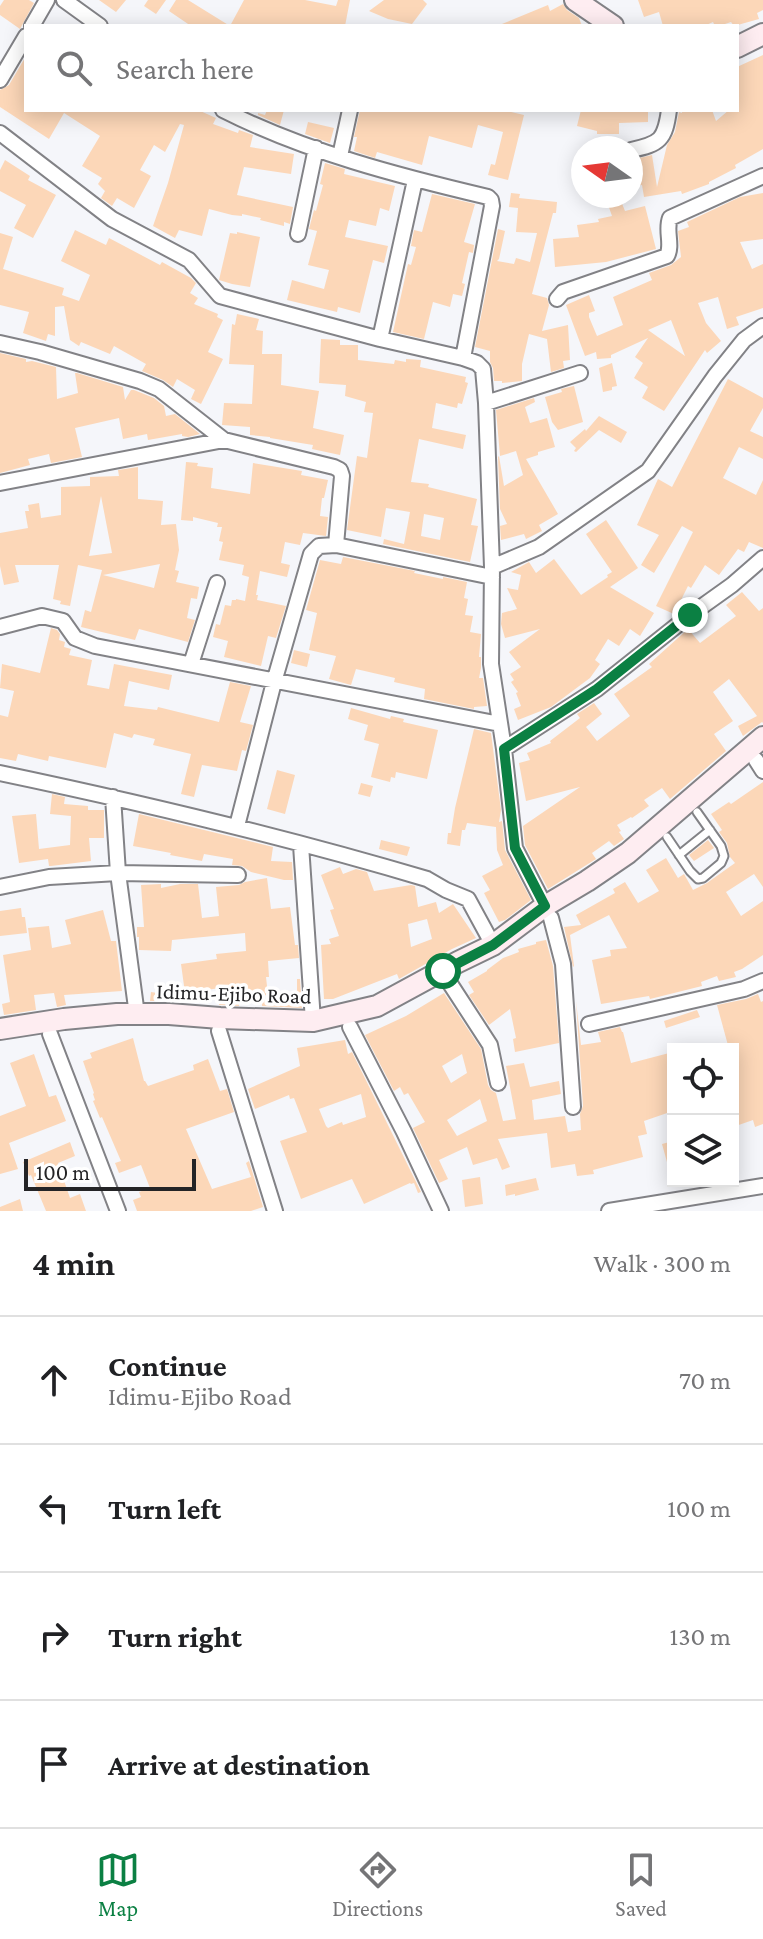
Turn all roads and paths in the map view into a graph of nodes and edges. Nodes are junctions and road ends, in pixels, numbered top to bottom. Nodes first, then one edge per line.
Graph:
1 (47, 0) edge
2 (64, 0) edge
3 (575, 0) edge
4 (33, 24) edge
5 (97, 24) edge
6 (610, 24) edge
7 (763, 34) edge
8 (24, 39) edge
9 (739, 46) edge
10 (0, 80) edge
11 (228, 112) edge
12 (350, 112) edge
13 (669, 112) edge
14 (0, 133) edge
15 (643, 146) edge
16 (316, 148) junction
17 (340, 156) junction
18 (763, 176) edge
19 (415, 180) junction
20 (298, 234) dead end
21 (557, 299) dead end
22 (763, 326) edge
23 (380, 339) junction
24 (0, 343) edge
25 (463, 358) junction
26 (580, 373) dead end
27 (486, 403) junction
28 (224, 440) junction
29 (0, 483) edge
30 (336, 545) junction
31 (763, 558) edge
32 (492, 572) junction
33 (217, 583) dead end
34 (0, 627) edge
35 (191, 664) junction
36 (274, 682) junction
37 (500, 724) junction
38 (763, 737) edge
39 (504, 749) junction
40 (761, 762) edge
41 (0, 773) edge
42 (113, 797) junction
43 (697, 812) junction
44 (237, 826) junction
45 (710, 830) junction
46 (667, 837) junction
47 (301, 845) junction
48 (679, 855) junction
49 (118, 873) junction
50 (238, 875) dead end
51 (0, 887) edge
52 (548, 912) junction
53 (493, 945) junction
54 (763, 981) edge
55 (449, 982) junction
56 (137, 1015) junction
57 (313, 1021) junction
58 (589, 1024) dead end
59 (350, 1027) junction
60 (0, 1029) edge
61 (219, 1031) junction
62 (50, 1034) junction
63 (0, 1042) edge
64 (498, 1083) dead end
65 (573, 1107) dead end
66 (763, 1186) edge
67 (615, 1210) edge
68 (118, 1211) edge
69 (275, 1211) edge
70 (441, 1211) edge

1 - 4 street
2 - 5 street
3 - 6 main road
7 - 9 main road
8 - 10 street
11 - 16 street
12 - 17 street
13 - 15 street
14 - 23 street
16 - 17 street
16 - 20 street
17 - 19 street
18 - 21 street
19 - 23 street
19 - 25 street
22 - 32 street
23 - 25 street
24 - 28 street
25 - 27 street
26 - 27 street
27 - 32 street
28 - 29 street
28 - 30 street
30 - 32 street
30 - 36 street
31 - 39 street
32 - 37 street
33 - 35 street
34 - 35 street
35 - 36 street
36 - 37 street
36 - 44 street
37 - 39 street
38 - 52 main road, Idimu-Ejibo Road
39 - 52 street
40 - 43 main road, Idimu-Ejibo Road
41 - 42 street
42 - 44 street
42 - 49 street
43 - 45 lane
43 - 46 main road, Idimu-Ejibo Road
44 - 47 street
45 - 48 lane
45 - 48 lane
46 - 48 lane
46 - 52 main road, Idimu-Ejibo Road
47 - 53 street
47 - 57 street
49 - 50 street
49 - 51 street
49 - 56 street
52 - 53 main road, Idimu-Ejibo Road
52 - 55 main road, Idimu-Ejibo Road
52 - 65 street
53 - 57 main road, Idimu-Ejibo Road
54 - 58 street
55 - 59 main road, Idimu-Ejibo Road
55 - 64 street
56 - 57 main road, Idimu-Ejibo Road
56 - 60 main road, Idimu-Ejibo Road
59 - 61 main road, Idimu-Ejibo Road
59 - 70 street
61 - 62 main road, Idimu-Ejibo Road
61 - 69 street
62 - 63 main road, Idimu-Ejibo Road
62 - 68 street
66 - 67 street

